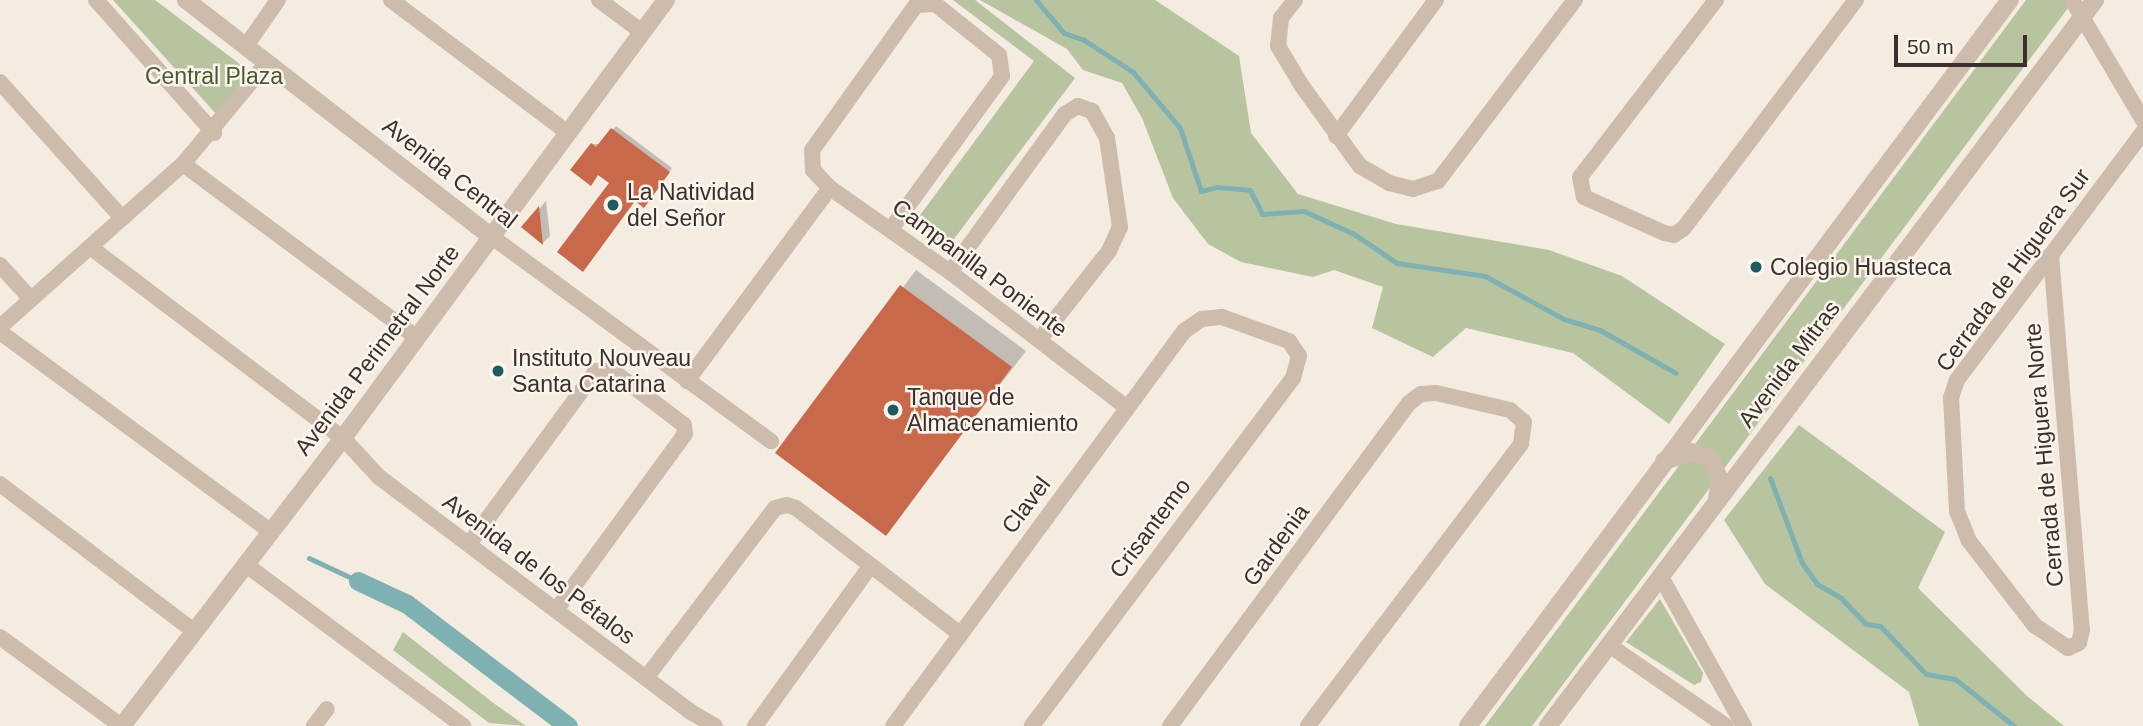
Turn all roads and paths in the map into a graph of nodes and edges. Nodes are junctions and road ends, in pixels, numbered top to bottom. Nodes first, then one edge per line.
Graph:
1 (96, 0) edge
2 (186, 0) edge
3 (278, 0) edge
4 (391, 0) edge
5 (599, 0) edge
6 (666, 0) edge
7 (1295, 0) edge
8 (1436, 0) edge
9 (1575, 0) edge
10 (1716, 0) edge
11 (1856, 0) edge
12 (2010, 0) edge
13 (2072, 0) edge
14 (2095, 0) edge
15 (2082, 16) junction
16 (642, 32) junction
17 (246, 46) junction
18 (267, 63) junction
19 (0, 82) edge
20 (2143, 120) edge
21 (567, 132) junction
22 (2143, 132) edge
23 (214, 133) junction
24 (1336, 136) junction
25 (183, 164) junction
26 (830, 188) junction
27 (122, 218) junction
28 (891, 229) junction
29 (492, 237) junction
30 (90, 247) junction
31 (2051, 255) junction
32 (0, 265) edge
33 (950, 272) junction
34 (30, 298) junction
35 (1202, 319) joint
36 (0, 329) edge
37 (415, 336) junction
38 (1039, 340) junction
39 (687, 381) junction
40 (1127, 408) junction
41 (343, 438) junction
42 (771, 440) dead end
43 (1664, 461) junction
44 (0, 484) edge
45 (1717, 499) junction
46 (270, 531) junction
47 (469, 544) junction
48 (245, 564) junction
49 (871, 565) junction
50 (1661, 577) junction
51 (556, 610) junction
52 (194, 631) junction
53 (959, 633) junction
54 (0, 637) edge
55 (1609, 645) junction
56 (2074, 647) joint
57 (646, 678) junction
58 (327, 709) dead end
59 (122, 726) edge
60 (314, 726) edge
61 (463, 726) edge
62 (715, 726) edge
63 (755, 726) edge
64 (893, 726) edge
65 (1032, 726) edge
66 (1170, 726) edge
67 (1308, 726) edge
68 (1468, 726) edge
69 (1548, 726) edge
70 (1726, 726) edge
71 (1744, 726) edge

1 - 23 street
2 - 17 street, Avenida Central
3 - 17 street
4 - 21 street
5 - 16 street
6 - 16 street, Avenida Perimetral Norte
7 - 24 street
8 - 24 street
9 - 24 street
10 - 11 street
12 - 43 street, Avenida Mitras
13 - 15 street
14 - 15 street, Avenida Mitras
15 - 20 street
15 - 45 street, Avenida Mitras
16 - 21 street, Avenida Perimetral Norte
17 - 18 street, Avenida Central
18 - 23 street
18 - 29 street, Avenida Central
19 - 27 street
21 - 29 street, Avenida Perimetral Norte
22 - 31 street, Cerrada de Higuera Sur
23 - 25 street
25 - 27 street
25 - 37 street
26 - 28 street, Campanilla Poniente
26 - 28 street, Campanilla Poniente
26 - 39 street
27 - 30 street
28 - 33 street, Campanilla Poniente
29 - 37 street, Avenida Perimetral Norte
29 - 39 street, Avenida Central
30 - 34 street
30 - 41 street, Avenida de los Pétalos
31 - 56 street, Cerrada de Higuera Norte
31 - 56 street, Cerrada de Higuera Sur
32 - 34 street
33 - 38 street, Campanilla Poniente
33 - 38 street
34 - 36 street
35 - 40 street, Clavel
35 - 65 street, Crisantemo
36 - 46 street
37 - 41 street, Avenida Perimetral Norte
38 - 40 street, Campanilla Poniente
39 - 42 street, Avenida Central
40 - 53 street, Clavel
41 - 46 street, Avenida Perimetral Norte
41 - 47 street, Avenida de los Pétalos
43 - 45 street
43 - 68 street, Avenida Mitras
44 - 52 street
45 - 50 street, Avenida Mitras
46 - 48 street, Avenida Perimetral Norte
47 - 51 street, Avenida de los Pétalos
47 - 51 street
48 - 52 street, Avenida Perimetral Norte
48 - 61 street
49 - 53 street
49 - 57 street
49 - 63 street
50 - 55 street, Avenida Mitras
50 - 71 street
51 - 57 street, Avenida de los Pétalos
52 - 59 street, Avenida Perimetral Norte
53 - 64 street, Clavel
54 - 59 street
55 - 69 street, Avenida Mitras
55 - 70 street
57 - 62 street, Avenida de los Pétalos
58 - 60 street
66 - 67 street, Gardenia

